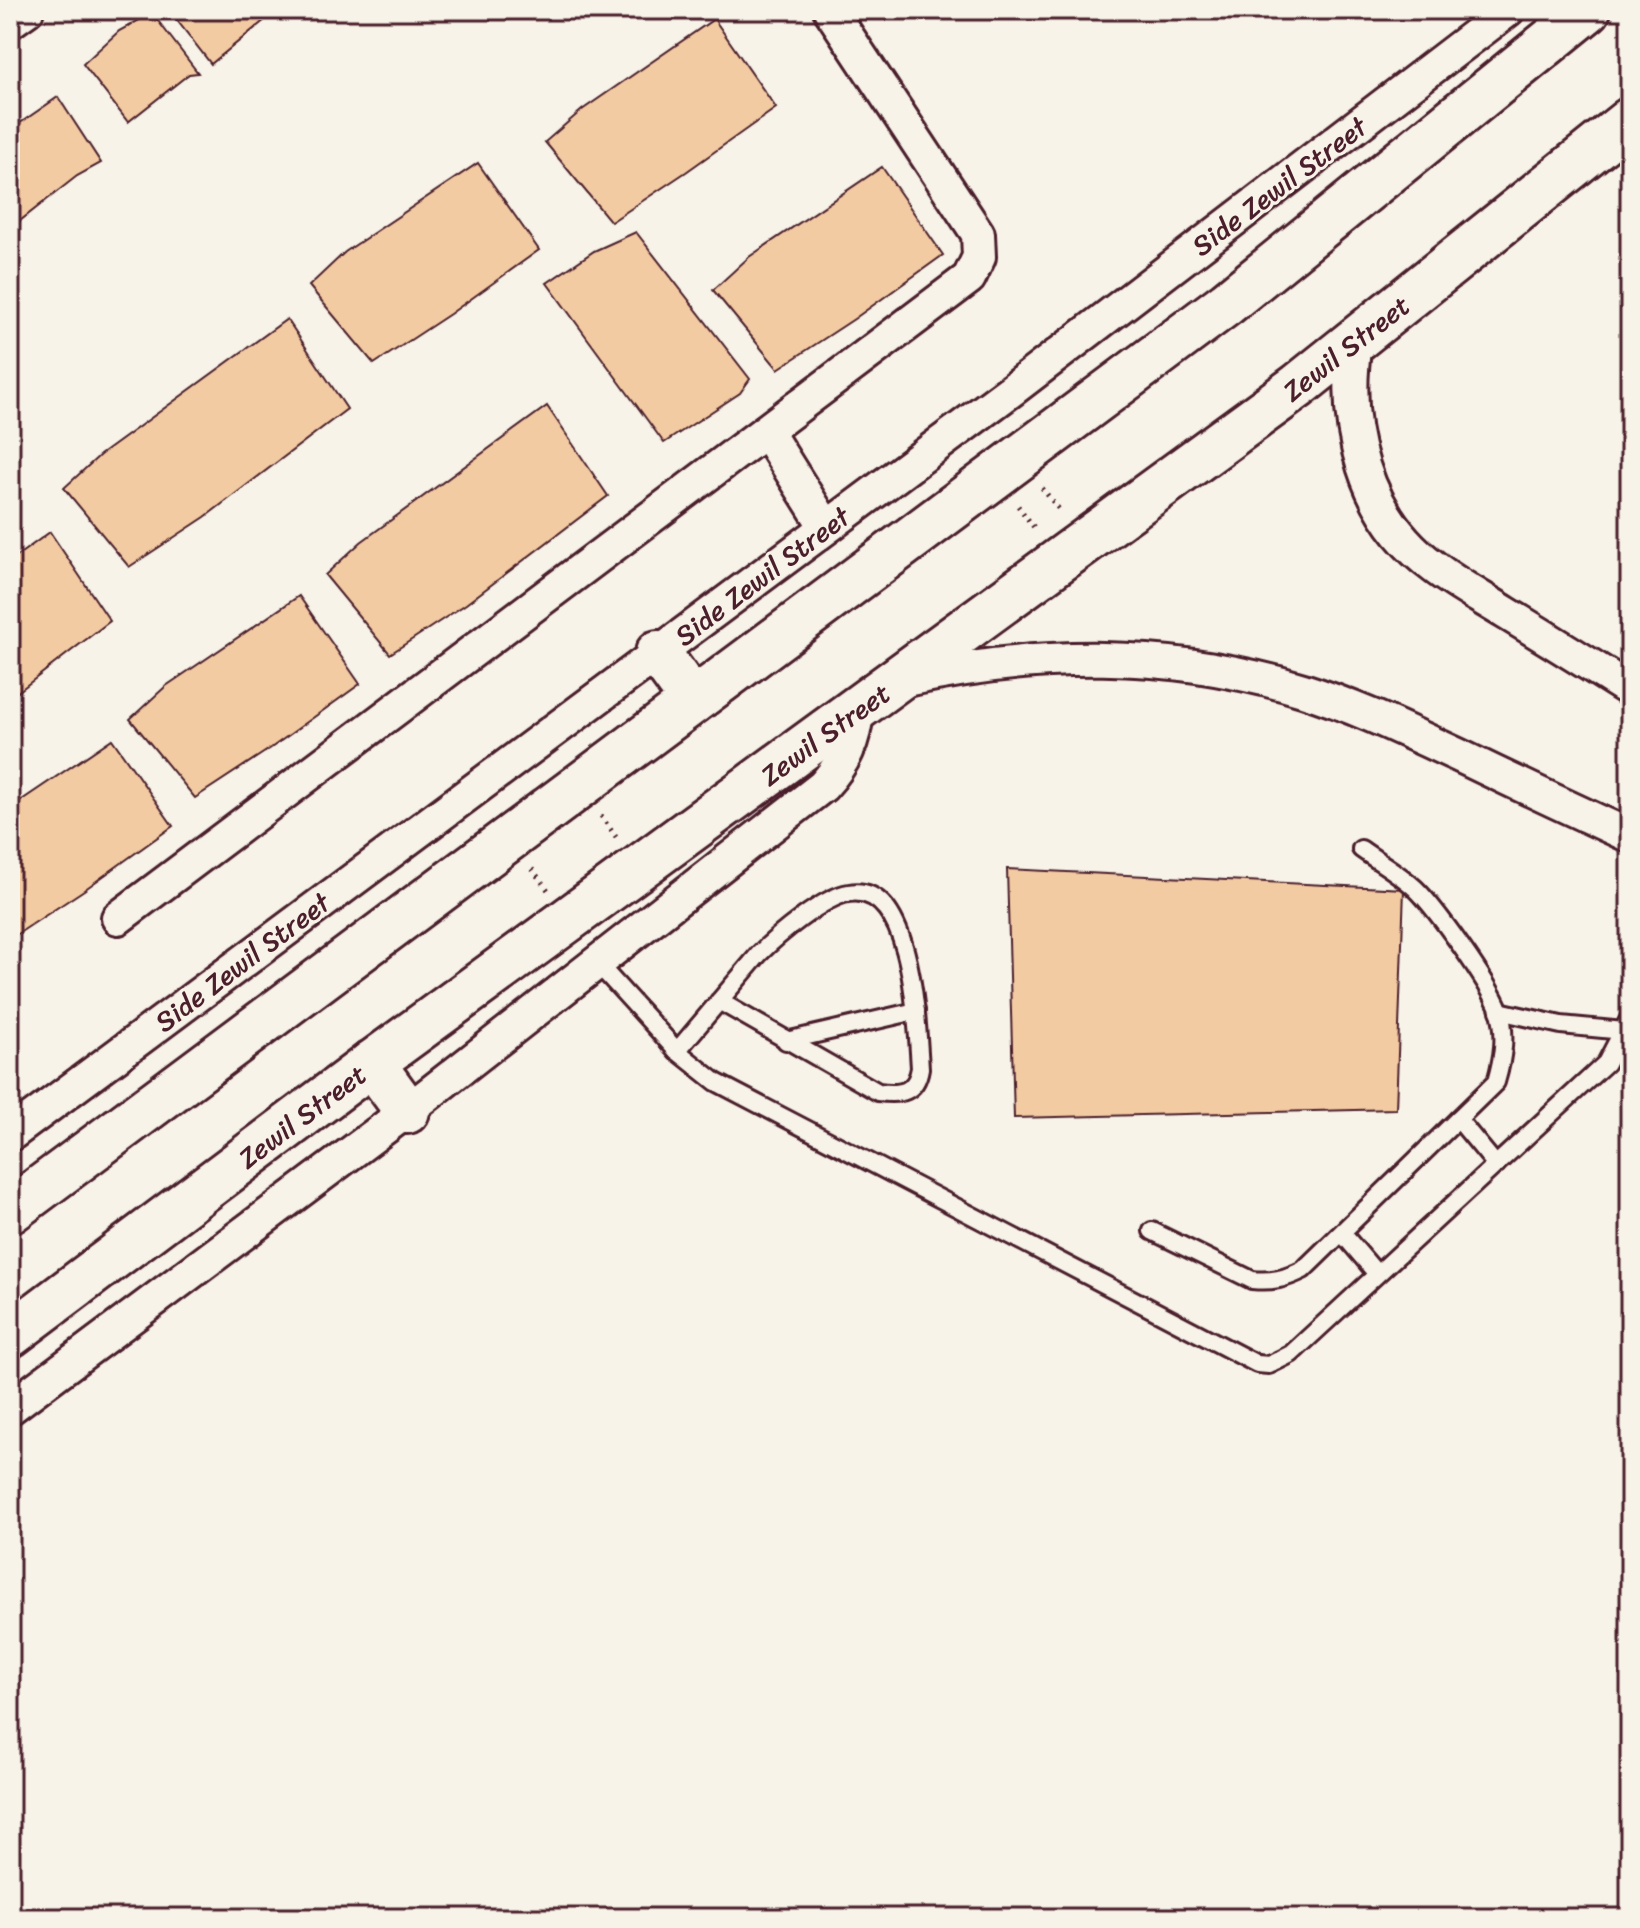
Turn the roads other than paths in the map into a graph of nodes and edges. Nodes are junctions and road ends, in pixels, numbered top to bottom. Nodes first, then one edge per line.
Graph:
1 (27, 10) edge
2 (830, 10) edge
3 (1508, 10) edge
4 (1588, 10) edge
5 (10, 22) edge
6 (1630, 120) edge
7 (1355, 343) junction
8 (766, 431) junction
9 (826, 527) junction
10 (658, 653) junction
11 (894, 683) junction
12 (1630, 690) edge
13 (693, 701) junction
14 (857, 710) junction
15 (1630, 836) edge
16 (1361, 849) dead end
17 (118, 918) dead end
18 (598, 964) junction
19 (719, 1001) junction
20 (916, 1011) junction
21 (1499, 1011) junction
22 (1627, 1024) edge
23 (786, 1041) junction
24 (677, 1051) junction
25 (372, 1063) junction
26 (407, 1111) junction
27 (1458, 1119) junction
28 (10, 1135) edge
29 (1496, 1165) junction
30 (10, 1211) edge
31 (1152, 1231) dead end
32 (1342, 1233) junction
33 (1377, 1274) junction
34 (10, 1335) edge
35 (10, 1408) edge

1 - 5 street
2 - 8 street
3 - 9 street, Side Zewil Street
4 - 13 main road
6 - 7 main road, Zewil Street
7 - 11 main road, Zewil Street
7 - 12 street
8 - 9 street
8 - 17 street
9 - 10 street, Side Zewil Street
10 - 13 main road
10 - 28 street, Side Zewil Street
11 - 14 main road, Zewil Street
11 - 15 street
13 - 30 main road
14 - 18 street
14 - 25 main road, Zewil Street
16 - 21 lane
18 - 24 lane
18 - 26 street
19 - 20 lane
19 - 23 lane
19 - 24 lane
20 - 23 lane
20 - 23 lane
21 - 22 lane
21 - 27 lane
22 - 29 lane
24 - 33 lane
25 - 26 main road
25 - 34 main road, Zewil Street
26 - 35 street
27 - 29 lane
27 - 32 lane
29 - 33 lane
31 - 32 lane
32 - 33 lane

